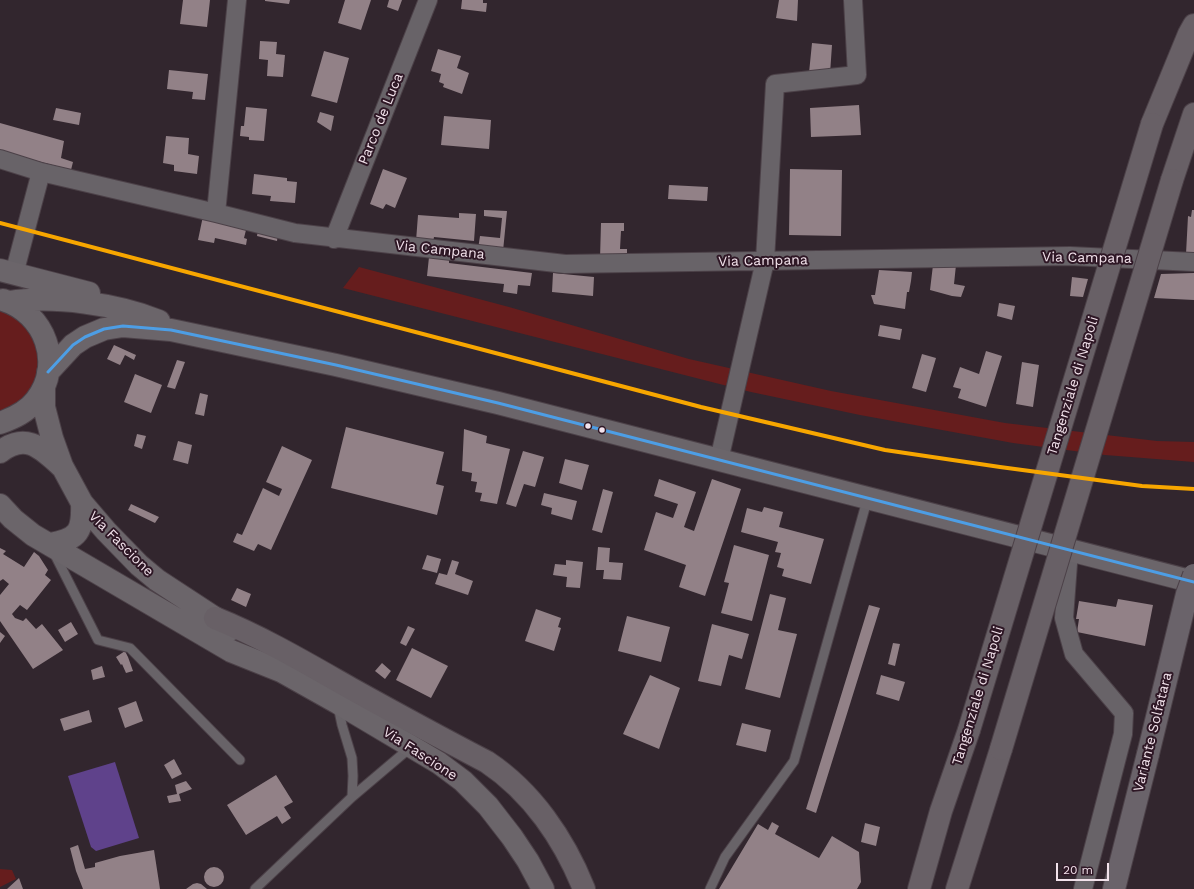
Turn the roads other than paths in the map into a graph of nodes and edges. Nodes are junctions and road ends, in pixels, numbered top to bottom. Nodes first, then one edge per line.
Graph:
1 (237, 0) edge
2 (428, 0) edge
3 (853, 0) edge
4 (1192, 27) edge
5 (1194, 114) edge
6 (1194, 140) edge
7 (0, 159) edge
8 (40, 172) junction
9 (1172, 180) junction
10 (216, 213) junction
11 (334, 238) junction
12 (765, 262) junction
13 (1194, 262) edge
14 (7, 272) edge
15 (3, 300) edge
16 (134, 312) junction
17 (195, 335) junction
18 (46, 379) junction
19 (0, 422) edge
20 (0, 452) edge
21 (719, 460) junction
22 (62, 466) junction
23 (868, 497) junction
24 (82, 503) junction
25 (0, 505) edge
26 (50, 544) junction
27 (1070, 550) junction
28 (1194, 575) edge
29 (1194, 582) edge
30 (216, 618) junction
31 (280, 671) junction
32 (338, 703) junction
33 (412, 747) junction
34 (240, 760) dead end
35 (352, 797) junction
36 (255, 889) edge
37 (543, 889) edge
38 (584, 889) edge
39 (710, 889) edge
40 (919, 889) edge
41 (957, 889) edge
42 (1083, 889) edge
43 (1114, 889) edge

1 - 10 street
2 - 11 street, Parco de Luca
3 - 12 street
4 - 40 highway, Tangenziale di Napoli, bridge
5 - 9 highway
6 - 9 lane
7 - 8 street, Via Campana
8 - 10 street, Via Campana
8 - 14 street
9 - 41 highway, bridge
10 - 11 street, Via Campana
11 - 12 street, Via Campana
12 - 13 street, Via Campana
12 - 21 street
14 - 16 main road
15 - 16 main road
15 - 18 main road, Via Fascione
16 - 17 main road
17 - 18 main road
17 - 21 main road
18 - 19 main road
18 - 22 main road, Via Fascione
20 - 22 main road
21 - 23 main road
22 - 24 main road, Via Fascione
23 - 27 main road
23 - 39 lane
24 - 26 main road
24 - 30 main road, Via Fascione
25 - 26 main road, Via Fascione
26 - 31 main road, Via Fascione
26 - 34 lane
27 - 29 main road
27 - 42 street
28 - 43 main road, Variante Solfatara, bridge
30 - 31 main road, Via Fascione
30 - 38 highway
31 - 32 main road, Via Fascione
32 - 33 main road, Via Fascione
32 - 35 lane
33 - 35 lane
33 - 37 main road, Via Fascione
35 - 36 lane

